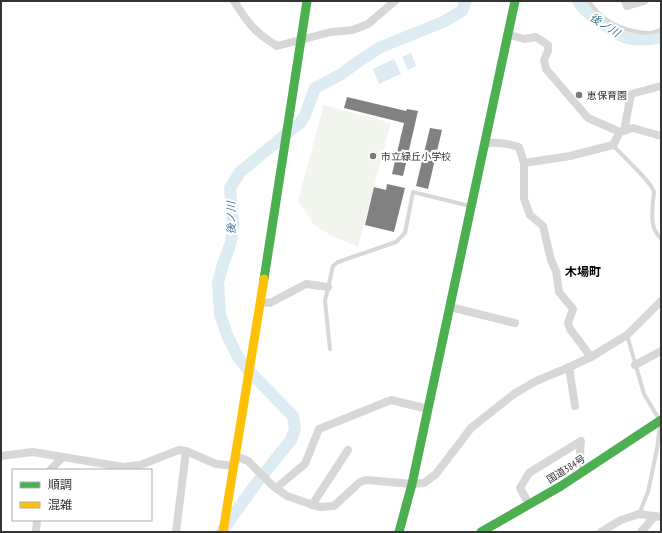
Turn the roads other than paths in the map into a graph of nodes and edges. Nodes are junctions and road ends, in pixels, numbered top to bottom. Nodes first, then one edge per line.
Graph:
1 (234, 1) edge
2 (307, 1) edge
3 (395, 1) edge
4 (515, 1) edge
5 (588, 1) edge
6 (625, 1) edge
7 (644, 1) edge
8 (661, 29) edge
9 (507, 34) junction
10 (300, 41) junction
11 (661, 86) edge
12 (622, 131) junction
13 (661, 136) edge
14 (485, 144) junction
15 (613, 145) junction
16 (524, 163) junction
17 (472, 207) junction
18 (661, 239) edge
19 (328, 287) junction
20 (661, 301) edge
21 (261, 302) junction
22 (450, 307) junction
23 (515, 323) dead end
24 (627, 335) junction
25 (330, 349) dead end
26 (661, 351) edge
27 (591, 357) junction
28 (636, 365) junction
29 (569, 367) junction
30 (575, 406) dead end
31 (428, 409) junction
32 (661, 421) edge
33 (348, 450) dead end
34 (186, 452) junction
35 (1, 456) edge
36 (62, 458) junction
37 (235, 461) junction
38 (51, 469) edge
39 (584, 471) junction
40 (412, 484) junction
41 (276, 488) junction
42 (529, 504) junction
43 (312, 505) junction
44 (639, 514) junction
45 (658, 516) edge
46 (37, 521) edge
47 (36, 532) edge
48 (176, 532) edge
49 (223, 532) edge
50 (399, 532) edge
51 (481, 532) edge
52 (601, 532) edge
53 (641, 532) edge

1 - 10 street
2 - 10 main road
3 - 10 street
4 - 9 main road
5 - 8 lane
6 - 7 street
9 - 12 street
9 - 14 main road
10 - 21 main road
11 - 12 street
12 - 13 street
12 - 15 street
14 - 16 street
14 - 17 main road
15 - 16 street
15 - 18 lane
16 - 27 street
17 - 19 lane
17 - 22 main road
19 - 21 street
19 - 25 lane
20 - 24 street
21 - 37 main road
22 - 23 street
22 - 31 main road
24 - 27 street
24 - 28 lane
26 - 28 street
27 - 29 street
28 - 32 lane
29 - 30 street
29 - 40 street
31 - 40 main road
31 - 41 street
32 - 39 main road, 国道384号
32 - 44 lane
33 - 43 street
34 - 36 street
34 - 37 street
34 - 48 street
35 - 36 street
36 - 38 street
37 - 41 street
37 - 49 main road
39 - 42 main road, 国道384号
39 - 42 street
40 - 43 street
40 - 50 main road
41 - 43 street
42 - 51 main road, 国道384号
44 - 45 street
44 - 52 street
45 - 53 street
46 - 47 street

